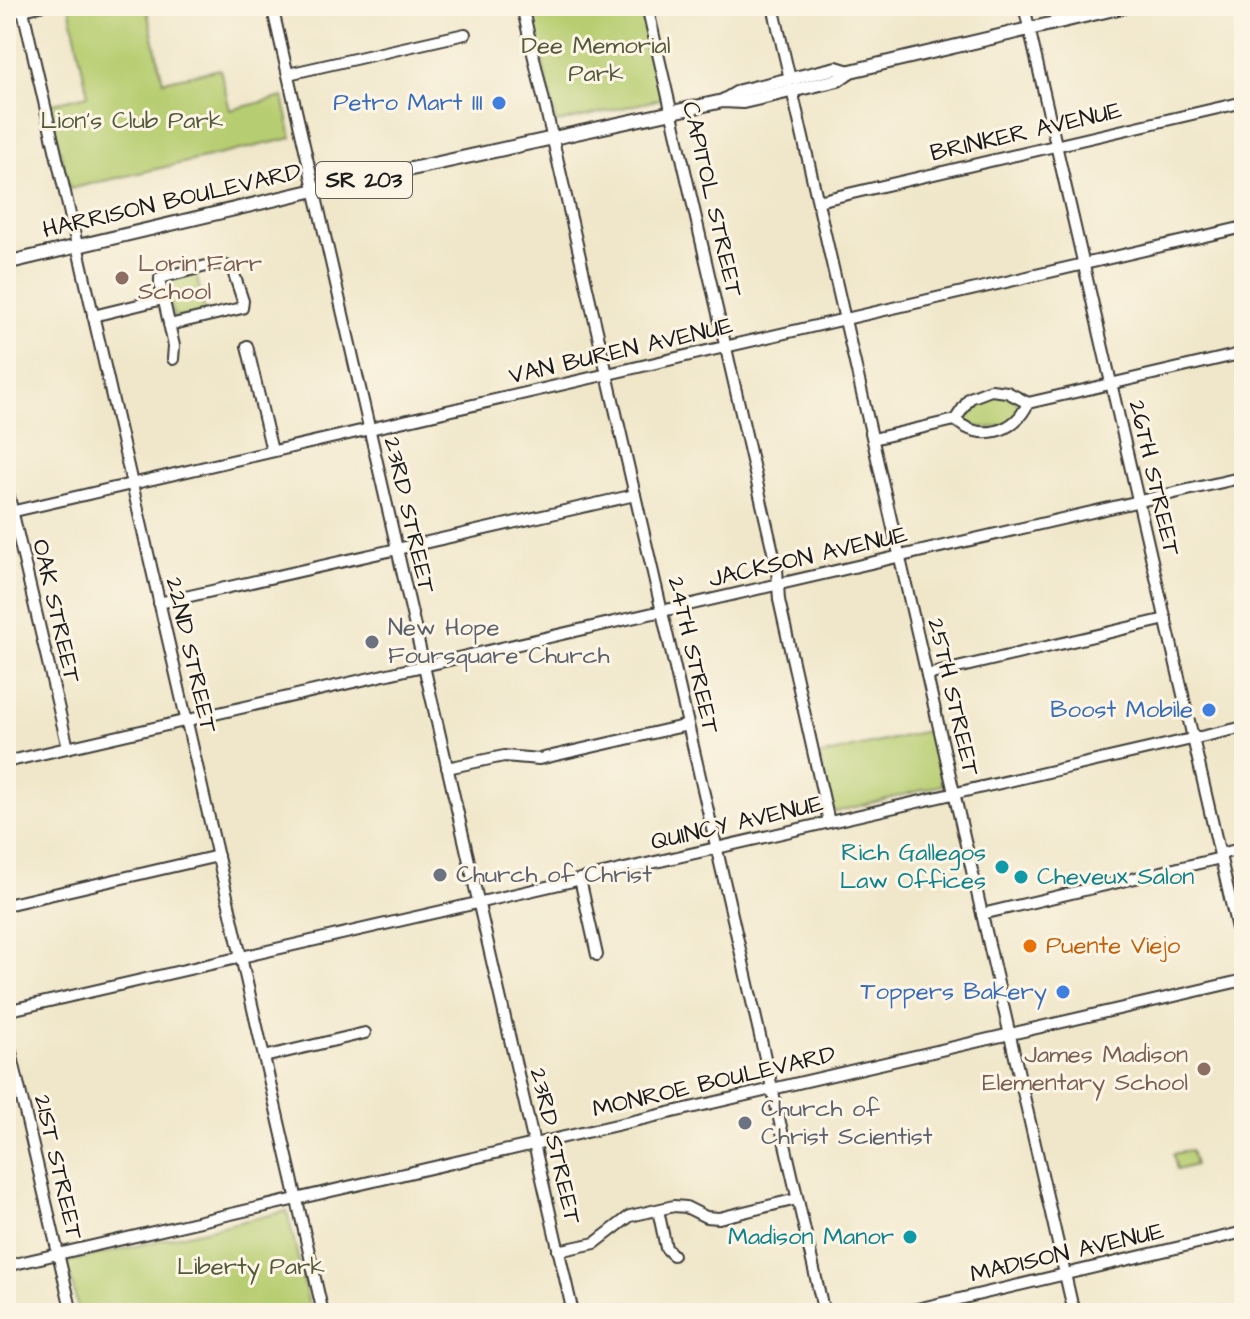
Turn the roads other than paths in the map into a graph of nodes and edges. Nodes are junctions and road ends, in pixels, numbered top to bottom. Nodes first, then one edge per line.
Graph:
1 (40, 6) edge
2 (272, 6) edge
3 (522, 6) edge
4 (647, 6) edge
5 (773, 6) edge
6 (1024, 6) edge
7 (1127, 6) edge
8 (22, 8) edge
9 (6, 14) edge
10 (1029, 28) junction
11 (465, 34) dead end
12 (288, 74) junction
13 (791, 85) junction
14 (1244, 102) edge
15 (671, 112) junction
16 (552, 138) junction
17 (1056, 146) junction
18 (315, 190) junction
19 (818, 201) junction
20 (1244, 227) edge
21 (77, 246) junction
22 (6, 263) edge
23 (1083, 264) junction
24 (163, 299) junction
25 (93, 316) junction
26 (845, 319) junction
27 (169, 325) junction
28 (247, 346) dead end
29 (726, 348) junction
30 (1244, 353) edge
31 (173, 359) dead end
32 (607, 374) junction
33 (1111, 384) junction
34 (1028, 403) junction
35 (955, 420) junction
36 (369, 430) junction
37 (873, 439) junction
38 (272, 451) junction
39 (1244, 477) edge
40 (6, 484) edge
41 (132, 484) junction
42 (635, 495) junction
43 (1139, 502) junction
44 (9, 512) edge
45 (397, 548) junction
46 (900, 556) junction
47 (777, 584) junction
48 (159, 603) junction
49 (662, 610) junction
50 (1166, 619) junction
51 (424, 667) junction
52 (927, 675) junction
53 (186, 721) junction
54 (688, 725) junction
55 (1244, 727) edge
56 (1193, 739) junction
57 (68, 748) junction
58 (6, 762) edge
59 (447, 768) junction
60 (955, 793) junction
61 (829, 822) junction
62 (716, 848) junction
63 (1244, 848) edge
64 (218, 856) junction
65 (1220, 856) junction
66 (580, 879) junction
67 (478, 903) junction
68 (6, 905) edge
69 (982, 914) junction
70 (597, 955) dead end
71 (241, 957) junction
72 (1244, 959) edge
73 (1244, 980) edge
74 (6, 1011) edge
75 (6, 1031) edge
76 (365, 1033) dead end
77 (1011, 1034) junction
78 (264, 1057) junction
79 (771, 1089) junction
80 (534, 1145) junction
81 (296, 1199) junction
82 (797, 1199) junction
83 (658, 1210) junction
84 (1244, 1232) edge
85 (558, 1251) junction
86 (58, 1254) junction
87 (673, 1255) dead end
88 (6, 1266) edge
89 (1066, 1275) junction
90 (72, 1313) edge
91 (323, 1313) edge
92 (573, 1313) edge
93 (824, 1313) edge
94 (900, 1313) edge
95 (1074, 1313) edge

1 - 8 street
2 - 12 street, 23RD STREET
3 - 16 street, 24TH STREET
4 - 15 street, CAPITOL STREET
5 - 13 street, 25TH STREET
6 - 10 street, 26TH STREET
7 - 10 main road, HARRISON BOULEVARD / SR 203
8 - 9 street
8 - 21 street, 22ND STREET
10 - 13 main road, HARRISON BOULEVARD / SR 203
10 - 17 street, 26TH STREET
11 - 12 street
12 - 18 street, 23RD STREET
13 - 15 main road, HARRISON BOULEVARD / SR 203
13 - 19 street, 25TH STREET
14 - 17 street, BRINKER AVENUE
15 - 16 main road, HARRISON BOULEVARD / SR 203
15 - 29 street, CAPITOL STREET
16 - 18 main road, HARRISON BOULEVARD / SR 203
16 - 32 street, 24TH STREET
17 - 19 street, BRINKER AVENUE
17 - 23 street, 26TH STREET
18 - 21 main road, HARRISON BOULEVARD / SR 203
18 - 36 street, 23RD STREET
19 - 26 street, 25TH STREET
20 - 23 street, VAN BUREN AVENUE
21 - 22 main road, HARRISON BOULEVARD / SR 203
21 - 25 street, 22ND STREET
23 - 26 street, VAN BUREN AVENUE
23 - 33 street, 26TH STREET
24 - 25 street
24 - 27 street
24 - 27 street
25 - 41 street, 22ND STREET
26 - 29 street, VAN BUREN AVENUE
26 - 37 street, 25TH STREET
27 - 31 street
28 - 38 street
29 - 32 street, VAN BUREN AVENUE
29 - 47 street, CAPITOL STREET
30 - 33 street
32 - 36 street, VAN BUREN AVENUE
32 - 42 street, 24TH STREET
33 - 34 street
33 - 43 street, 26TH STREET
34 - 35 street
34 - 35 street
35 - 37 street
36 - 38 street, VAN BUREN AVENUE
36 - 45 street, 23RD STREET
37 - 46 street, 25TH STREET
38 - 41 street, VAN BUREN AVENUE
39 - 43 street, JACKSON AVENUE
40 - 44 street, OAK STREET
41 - 44 street, VAN BUREN AVENUE
41 - 48 street, 22ND STREET
42 - 45 street
42 - 49 street, 24TH STREET
43 - 46 street, JACKSON AVENUE
43 - 50 street, 26TH STREET
44 - 57 street, OAK STREET
45 - 48 street
45 - 51 street, 23RD STREET
46 - 47 street, JACKSON AVENUE
46 - 52 street, 25TH STREET
47 - 49 street, JACKSON AVENUE
47 - 61 street, CAPITOL STREET
48 - 53 street, 22ND STREET
49 - 51 street, JACKSON AVENUE
49 - 54 street, 24TH STREET
50 - 52 street
50 - 56 street, 26TH STREET
51 - 53 street, JACKSON AVENUE
51 - 59 street, 23RD STREET
52 - 60 street, 25TH STREET
53 - 57 street, JACKSON AVENUE
53 - 64 street, 22ND STREET
54 - 59 street
54 - 62 street, 24TH STREET
55 - 56 street, QUINCY AVENUE
56 - 60 street, QUINCY AVENUE
56 - 65 street, 26TH STREET
57 - 58 street, JACKSON AVENUE
59 - 67 street, 23RD STREET
60 - 61 street, QUINCY AVENUE
60 - 69 street, 25TH STREET
61 - 62 street, QUINCY AVENUE
62 - 66 street, QUINCY AVENUE
62 - 79 street, 24TH STREET
63 - 65 street
64 - 68 street
64 - 71 street, 22ND STREET
65 - 69 street
65 - 72 street, 26TH STREET
66 - 67 street, QUINCY AVENUE
66 - 70 street
67 - 71 street, QUINCY AVENUE
67 - 80 street, 23RD STREET
69 - 77 street, 25TH STREET
71 - 74 street, QUINCY AVENUE
71 - 78 street, 22ND STREET
73 - 77 street, MONROE BOULEVARD
75 - 86 street, 21ST STREET
76 - 78 street
77 - 79 street, MONROE BOULEVARD
77 - 89 street, 25TH STREET
78 - 81 street, 22ND STREET
79 - 80 street, MONROE BOULEVARD
79 - 82 street, 24TH STREET
80 - 81 street, MONROE BOULEVARD
80 - 85 street, 23RD STREET
81 - 86 street, MONROE BOULEVARD
81 - 91 street, 22ND STREET
82 - 83 street
82 - 93 street, 24TH STREET
83 - 85 street
83 - 87 street
84 - 89 street, MADISON AVENUE
85 - 92 street, 23RD STREET
86 - 88 street, MONROE BOULEVARD
86 - 90 street, 21ST STREET
89 - 94 street, MADISON AVENUE
89 - 95 street, 25TH STREET

